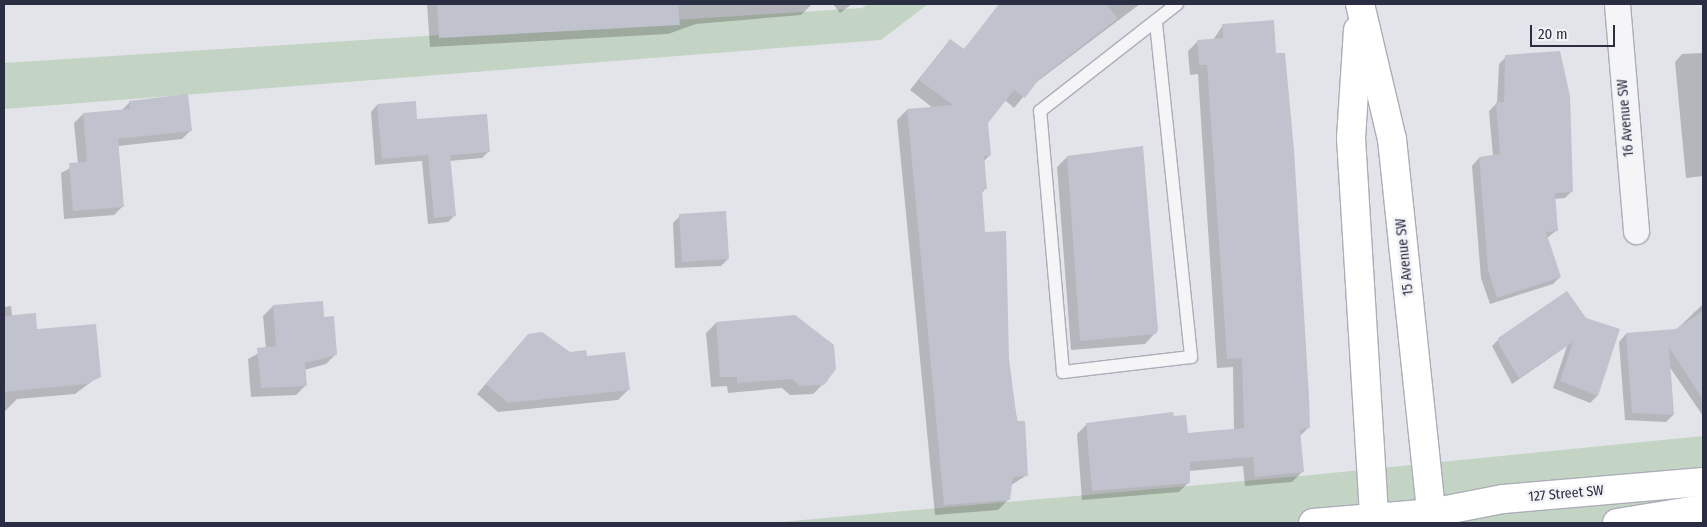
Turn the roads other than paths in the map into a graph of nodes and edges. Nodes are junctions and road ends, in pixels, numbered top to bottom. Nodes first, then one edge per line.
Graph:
1 (1177, 4) edge
2 (1359, 4) edge
3 (1617, 4) edge
4 (1156, 23) junction
5 (1636, 232) dead end
6 (1703, 482) edge
7 (1703, 509) edge
8 (1431, 513) junction
9 (1374, 518) junction
10 (1313, 523) edge
11 (1469, 523) edge
12 (1617, 523) edge

1 - 4 lane
2 - 8 street, 15 Avenue SW
2 - 9 street, 15 Avenue SW
3 - 5 street, 16 Avenue SW
4 - 4 lane
6 - 8 street, 127 Street SW
7 - 12 street
8 - 9 street, 127 Street SW
8 - 11 street, 127 Street SW
9 - 10 street, 127 Street SW

